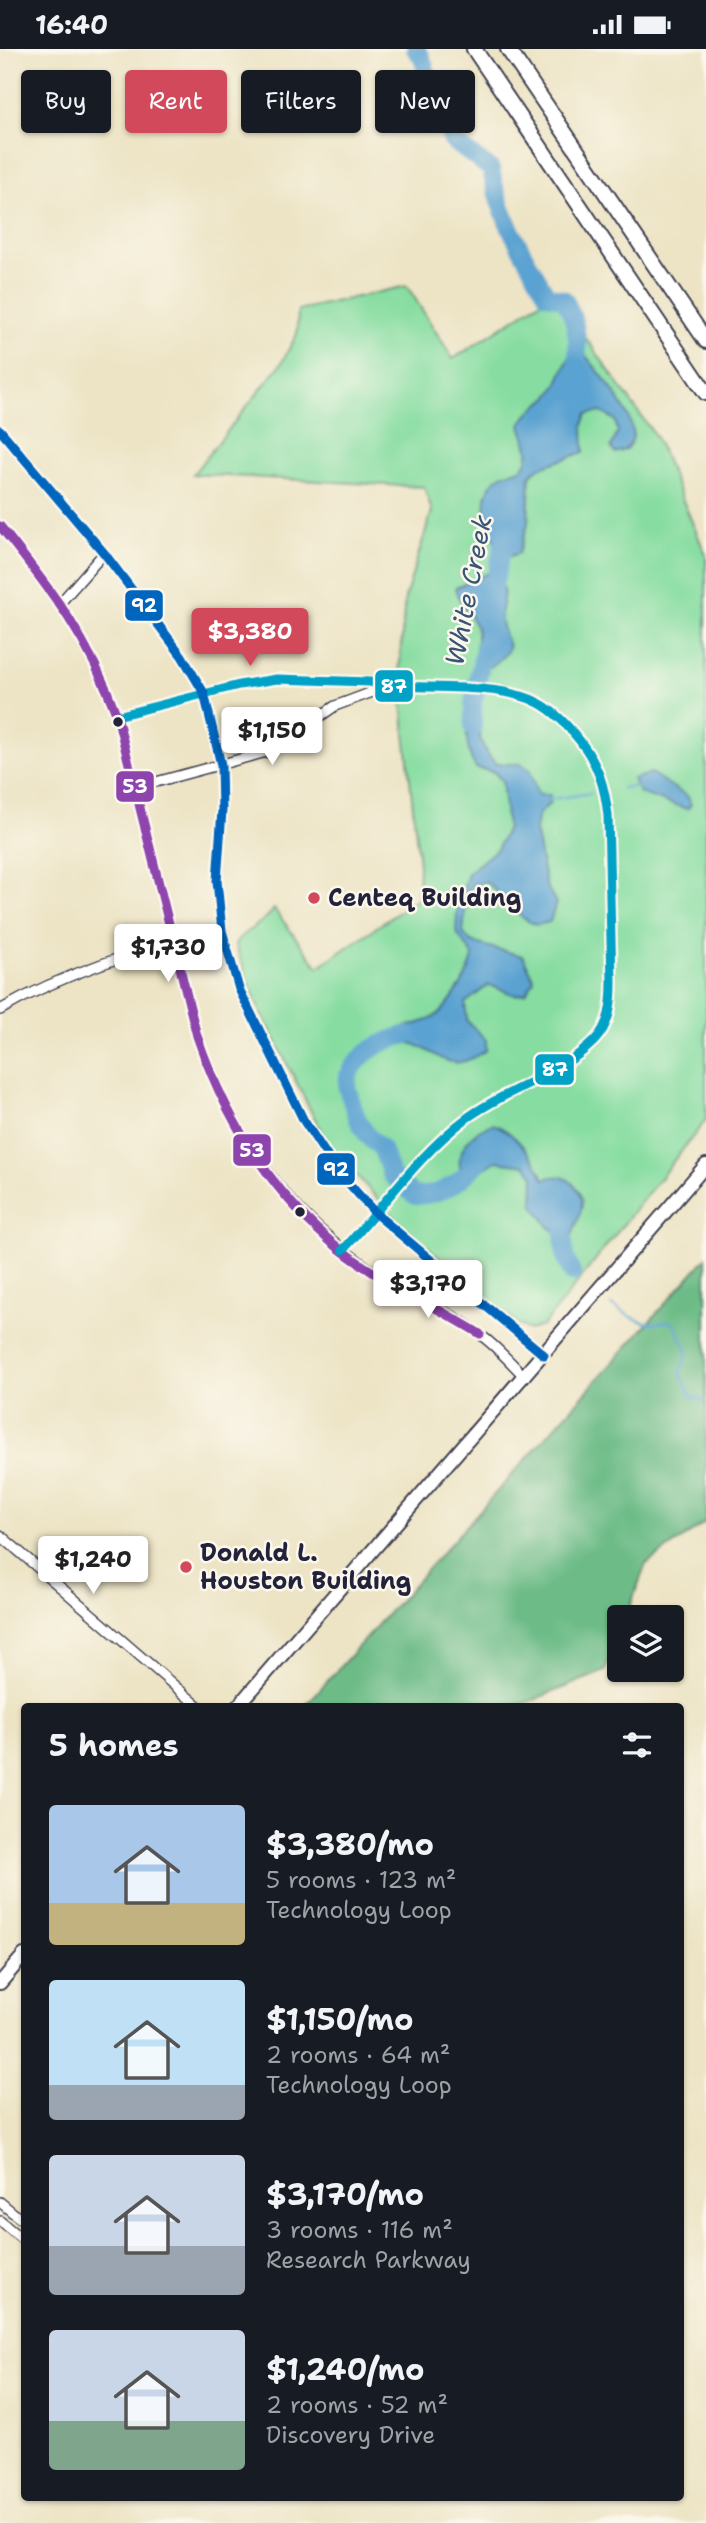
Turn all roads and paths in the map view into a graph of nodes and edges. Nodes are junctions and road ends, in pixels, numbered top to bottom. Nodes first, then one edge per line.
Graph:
1 (474, 49) edge
2 (508, 49) edge
3 (665, 279) junction
4 (706, 329) edge
5 (706, 341) edge
6 (704, 390) edge
7 (0, 430) edge
8 (0, 526) edge
9 (104, 553) junction
10 (61, 602) junction
11 (387, 686) junction
12 (204, 694) junction
13 (117, 716) junction
14 (221, 765) junction
15 (134, 788) junction
16 (222, 931) junction
17 (172, 942) junction
18 (0, 1010) edge
19 (706, 1165) edge
20 (376, 1214) junction
21 (343, 1250) junction
22 (544, 1355) junction
23 (525, 1377) junction
24 (0, 1535) edge
25 (195, 1703) edge
26 (241, 1703) edge
27 (21, 1958) edge
28 (0, 1983) edge
29 (0, 2202) edge
30 (21, 2220) edge
31 (0, 2221) edge
32 (21, 2238) edge

1 - 6 highway
2 - 3 highway
3 - 4 highway
3 - 5 highway
7 - 9 street
8 - 10 street
9 - 10 street
9 - 12 street
10 - 13 street
11 - 12 street
11 - 14 street
11 - 20 street
12 - 13 street
12 - 14 street
13 - 15 street
14 - 15 street
14 - 16 street
15 - 17 street
16 - 17 street
16 - 20 street
17 - 18 street
17 - 21 street
19 - 22 main road
20 - 21 street
20 - 22 street
21 - 23 street
22 - 23 main road
23 - 26 main road
24 - 25 street
27 - 28 main road
29 - 30 street
31 - 32 street

